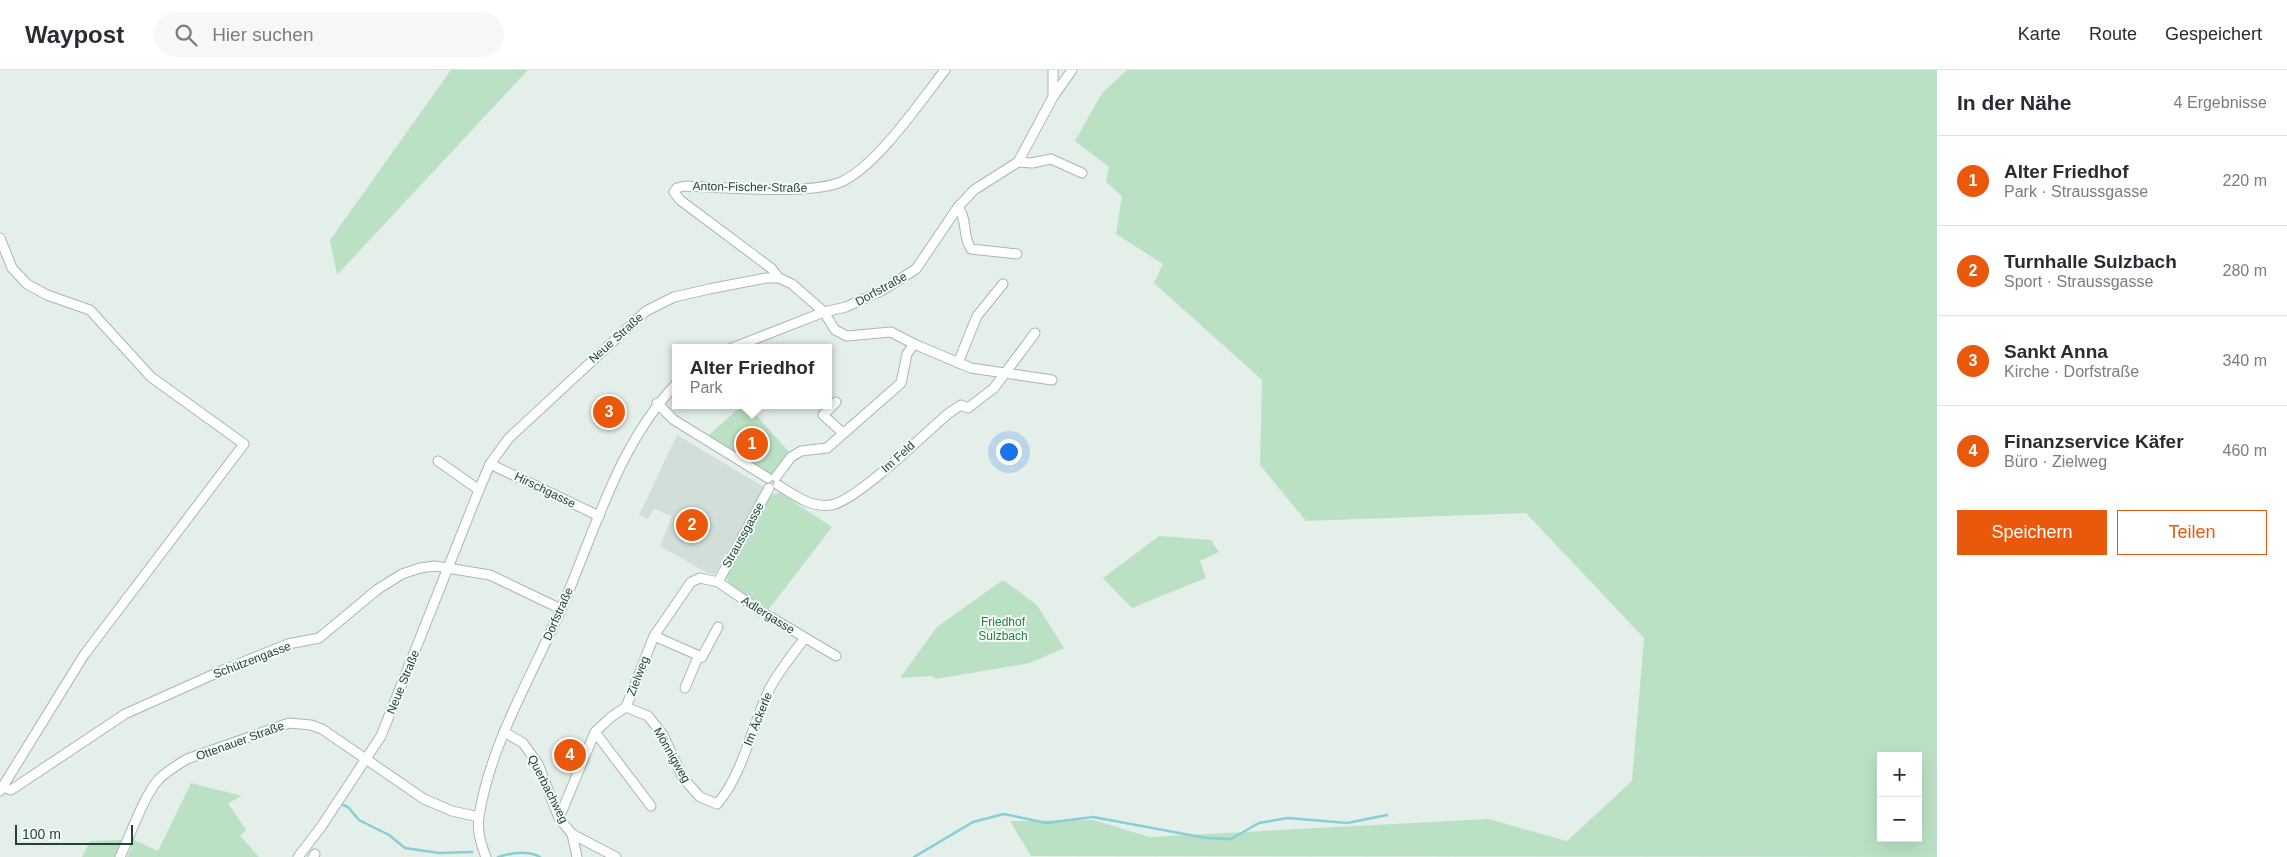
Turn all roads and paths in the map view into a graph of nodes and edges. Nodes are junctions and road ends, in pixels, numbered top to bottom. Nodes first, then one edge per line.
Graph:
1 (945, 70) edge
2 (1053, 70) edge
3 (1072, 70) edge
4 (1053, 97) junction
5 (1018, 162) junction
6 (1082, 173) dead end
7 (958, 207) junction
8 (0, 238) edge
9 (1017, 254) dead end
10 (780, 278) junction
11 (1003, 284) dead end
12 (824, 312) junction
13 (1034, 333) dead end
14 (742, 344) edge
15 (914, 344) junction
16 (958, 363) junction
17 (1006, 373) junction
18 (1052, 380) dead end
19 (672, 388) edge
20 (836, 402) dead end
21 (657, 404) junction
22 (832, 406) edge
23 (829, 409) edge
24 (843, 433) junction
25 (438, 461) dead end
26 (490, 464) junction
27 (773, 482) junction
28 (479, 490) junction
29 (599, 516) junction
30 (448, 568) junction
31 (700, 578) joint
32 (718, 582) junction
33 (561, 609) junction
34 (718, 627) dead end
35 (654, 636) junction
36 (805, 638) junction
37 (836, 656) dead end
38 (702, 657) junction
39 (685, 688) dead end
40 (626, 707) junction
41 (504, 732) junction
42 (596, 732) junction
43 (366, 760) junction
44 (1, 789) edge
45 (717, 804) joint
46 (651, 806) dead end
47 (478, 817) junction
48 (559, 818) junction
49 (572, 834) junction
50 (120, 857) edge
51 (298, 857) edge
52 (486, 857) edge
53 (577, 857) edge
54 (616, 857) edge

1 - 10 street, Anton-Fischer-Straße
2 - 4 street
3 - 4 street, Dorfstraße
4 - 5 street, Dorfstraße
5 - 6 street, Dorfstraße
5 - 7 street, Dorfstraße
7 - 9 street
7 - 12 street, Dorfstraße
8 - 44 street
10 - 12 street
10 - 26 street, Neue Straße
11 - 16 street
12 - 14 street, Dorfstraße
12 - 15 street
13 - 17 street
15 - 16 street
15 - 24 street, Straussgasse
16 - 17 street
17 - 18 street
17 - 27 street, Im Feld
19 - 21 street, Dorfstraße
20 - 22 street
21 - 27 street
21 - 29 street, Dorfstraße
23 - 24 street
24 - 27 street, Straussgasse
25 - 28 street
26 - 28 street, Neue Straße
26 - 29 street, Hirschgasse
27 - 32 street, Straussgasse
28 - 30 street, Neue Straße
29 - 33 street, Dorfstraße
30 - 33 street, Schützengasse
30 - 43 street, Neue Straße
30 - 44 street, Schützengasse
31 - 32 street, Adlergasse
31 - 35 street, Zielweg
32 - 36 street, Adlergasse
33 - 41 street, Dorfstraße
34 - 38 street
35 - 38 street
35 - 40 street, Zielweg
36 - 37 street, Adlergasse
36 - 45 street, Im Äckerle
38 - 39 street
40 - 42 street, Zielweg
40 - 45 street, Mönnigweg
41 - 47 street, Dorfstraße
41 - 48 street, Querbachweg
42 - 46 street
42 - 48 street, Zielweg
43 - 47 street, Ottenauer Straße
43 - 50 street, Ottenauer Straße
43 - 51 street, Neue Straße
47 - 52 street, Dorfstraße
48 - 49 street, Querbachweg
49 - 53 street, Querbachweg
49 - 54 street

